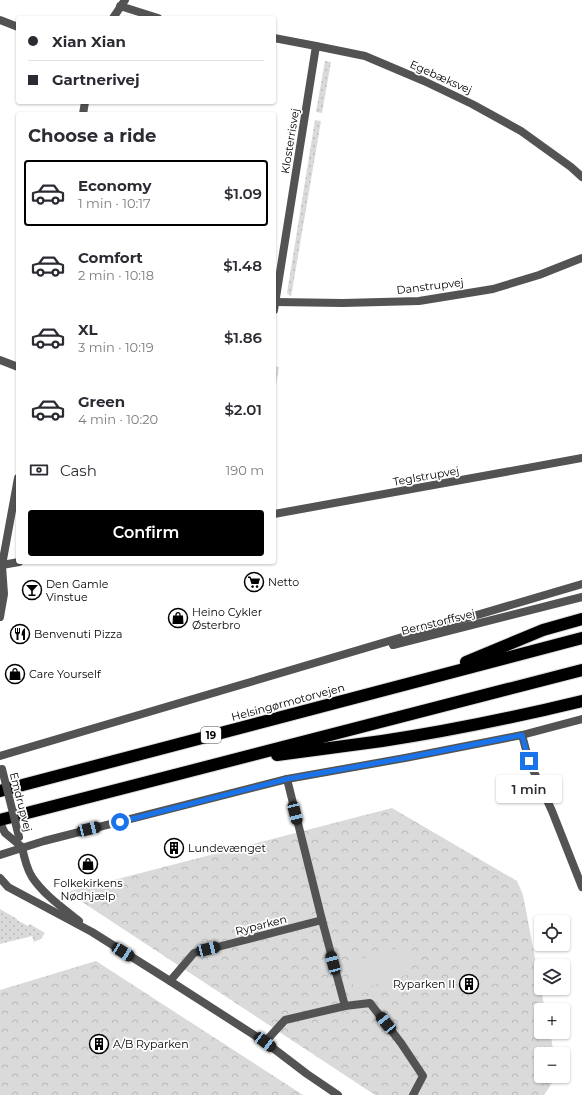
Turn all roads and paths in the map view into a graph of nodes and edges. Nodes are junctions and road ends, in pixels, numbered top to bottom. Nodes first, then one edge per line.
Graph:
1 (122, 3) edge
2 (114, 16) edge
3 (153, 16) edge
4 (0, 20) edge
5 (16, 26) edge
6 (276, 38) edge
7 (316, 46) junction
8 (582, 177) edge
9 (582, 258) edge
10 (276, 300) edge
11 (276, 306) edge
12 (0, 360) edge
13 (16, 366) edge
14 (582, 458) edge
15 (16, 489) edge
16 (276, 514) edge
17 (16, 563) edge
18 (1, 568) edge
19 (582, 584) edge
20 (582, 597) edge
21 (0, 617) edge
22 (582, 619) edge
23 (582, 638) edge
24 (300, 667) junction
25 (582, 670) edge
26 (422, 680) junction
27 (582, 701) edge
28 (582, 719) edge
29 (522, 735) junction
30 (0, 756) edge
31 (222, 762) junction
32 (1, 765) edge
33 (287, 779) junction
34 (0, 791) edge
35 (0, 822) edge
36 (16, 838) junction
37 (22, 847) junction
38 (0, 855) edge
39 (0, 878) edge
40 (582, 887) edge
41 (322, 920) junction
42 (92, 932) junction
43 (170, 981) junction
44 (345, 1006) junction
45 (265, 1042) junction
46 (338, 1095) edge
47 (413, 1095) edge

1 - 2 street
1 - 3 street
4 - 5 street
6 - 7 street, Egebæksvej
7 - 8 street, Egebæksvej
7 - 10 street, Klosterrisvej
9 - 11 street, Danstrupvej
12 - 13 street
14 - 16 street, Teglstrupvej
15 - 18 street
17 - 18 street
18 - 21 street
19 - 24 street
20 - 24 street, Bernstorffsvej
22 - 26 highway
23 - 26 highway, Helsingørmotorvejen / 19
24 - 30 street
25 - 31 highway
26 - 34 highway, Helsingørmotorvejen / 19
27 - 31 highway
28 - 29 street
29 - 33 street
29 - 40 street
31 - 35 highway
32 - 36 street, Emdrupvej, bridge
33 - 37 street
33 - 41 street
35 - 36 street
36 - 37 street, Emdrupvej
37 - 38 street
37 - 42 street
39 - 42 street
41 - 43 street, Ryparken
41 - 44 street
42 - 43 street
43 - 45 street
44 - 45 street
44 - 47 street
45 - 46 street

